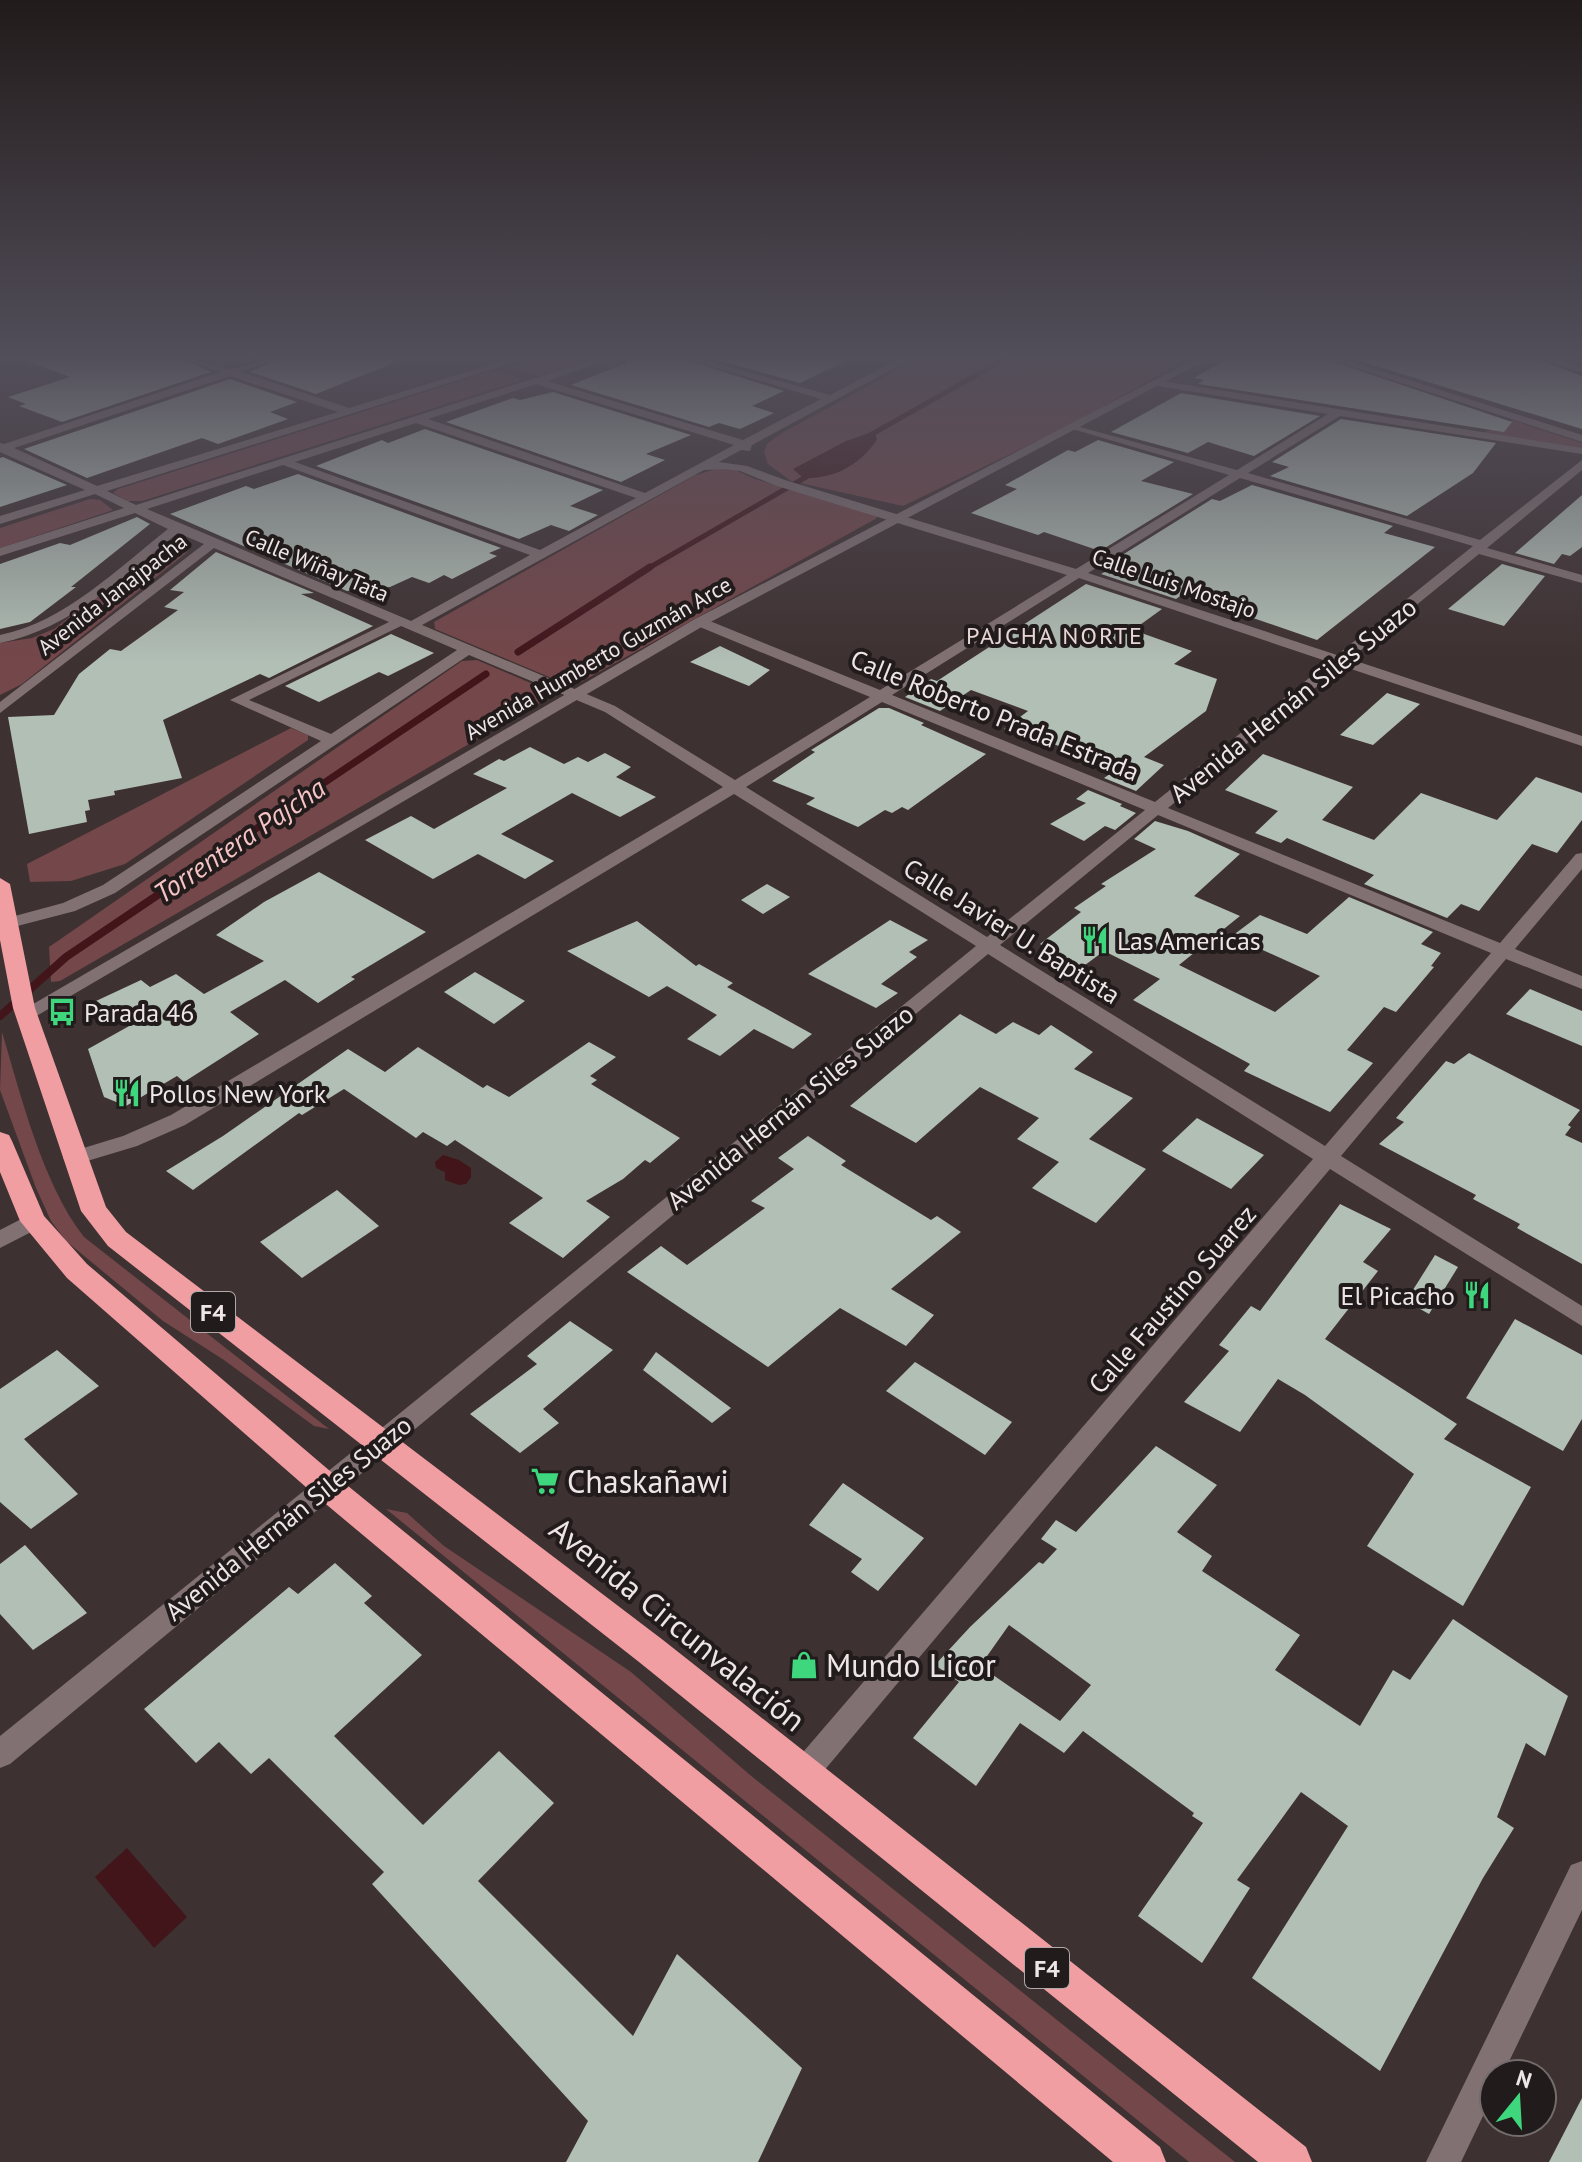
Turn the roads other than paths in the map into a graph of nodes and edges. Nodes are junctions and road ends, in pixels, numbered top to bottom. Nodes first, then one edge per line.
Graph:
1 (27, 460) edge
2 (195, 460) edge
3 (291, 460) edge
4 (537, 460) edge
5 (716, 460) edge
6 (749, 460) edge
7 (1008, 460) edge
8 (1190, 460) edge
9 (1262, 460) edge
10 (285, 462) junction
11 (1582, 464) edge
12 (701, 467) junction
13 (751, 469) junction
14 (1239, 474) junction
15 (95, 491) junction
16 (646, 497) junction
17 (132, 508) junction
18 (899, 517) junction
19 (0, 520) edge
20 (177, 528) junction
21 (213, 543) junction
22 (1481, 547) junction
23 (0, 552) edge
24 (541, 555) junction
25 (1079, 574) junction
26 (1582, 579) edge
27 (700, 622) junction
28 (405, 624) junction
29 (0, 639) edge
30 (467, 650) junction
31 (1339, 662) junction
32 (576, 695) junction
33 (881, 697) junction
34 (0, 709) edge
35 (332, 740) junction
36 (1582, 741) edge
37 (733, 788) junction
38 (1158, 810) junction
39 (1582, 858) edge
40 (0, 884) edge
41 (6, 924) junction
42 (987, 946) junction
43 (1502, 951) junction
44 (1582, 983) edge
45 (23, 1003) junction
46 (0, 1141) edge
47 (74, 1158) junction
48 (1328, 1159) junction
49 (33, 1221) junction
50 (0, 1240) edge
51 (1582, 1317) edge
52 (382, 1442) junction
53 (326, 1486) junction
54 (0, 1754) edge
55 (802, 1775) junction
56 (1582, 1876) edge
57 (1145, 2162) edge
58 (1291, 2162) edge
59 (1443, 2162) edge

1 - 15 street, Calle Wiñay Tata
2 - 15 street
3 - 10 street
4 - 16 street
5 - 12 street
6 - 13 street
7 - 18 street, Avenida Humberto Guzmán Arce
8 - 14 street
9 - 14 street
10 - 17 street
10 - 24 street
11 - 22 street, Avenida Hernán Siles Suazo
12 - 13 street, Calle Luis Mostajo
12 - 16 street
13 - 18 street, Calle Luis Mostajo
14 - 22 street
14 - 25 street
15 - 17 street, Calle Wiñay Tata
15 - 19 street
16 - 24 street
17 - 20 street, Calle Wiñay Tata
17 - 23 street
18 - 25 street, Calle Luis Mostajo
18 - 27 street, Avenida Humberto Guzmán Arce
20 - 21 street, Calle Wiñay Tata
20 - 29 street, Avenida Janajpacha
21 - 28 street, Calle Wiñay Tata
21 - 34 street, Avenida Janajpacha
22 - 26 street
22 - 31 street, Avenida Hernán Siles Suazo
24 - 28 street
25 - 31 street, Calle Luis Mostajo
25 - 33 street
27 - 32 street, Avenida Humberto Guzmán Arce
27 - 33 street, Calle Roberto Prada Estrada
28 - 30 street, Calle Javier U. Baptista
28 - 35 street
30 - 32 street, Calle Javier U. Baptista
30 - 35 street
31 - 36 street, Calle Luis Mostajo
31 - 38 street, Avenida Hernán Siles Suazo
32 - 37 street, Calle Javier U. Baptista
32 - 45 street, Avenida Humberto Guzmán Arce
33 - 37 street
33 - 38 street, Calle Roberto Prada Estrada
35 - 41 street
37 - 42 street, Calle Javier U. Baptista
37 - 47 street
38 - 42 street, Avenida Hernán Siles Suazo
38 - 43 street, Calle Roberto Prada Estrada
39 - 43 street, Calle Faustino Suarez
40 - 41 highway, Avenida Circunvalación / F4
41 - 45 highway, Avenida Circunvalación / F4
42 - 48 street, Calle Javier U. Baptista
42 - 52 street, Avenida Hernán Siles Suazo
43 - 44 street, Calle Roberto Prada Estrada
43 - 48 street, Calle Faustino Suarez
45 - 47 highway, Avenida Circunvalación / F4
46 - 49 highway, F4
47 - 52 highway, Avenida Circunvalación / F4
48 - 51 street, Calle Javier U. Baptista
48 - 55 street, Calle Faustino Suarez
49 - 50 street
49 - 53 highway, F4
52 - 53 street, Avenida Hernán Siles Suazo
52 - 55 highway, Avenida Circunvalación / F4
53 - 54 street, Avenida Hernán Siles Suazo
53 - 57 highway, F4
55 - 58 highway, Avenida Circunvalación / F4
56 - 59 street

